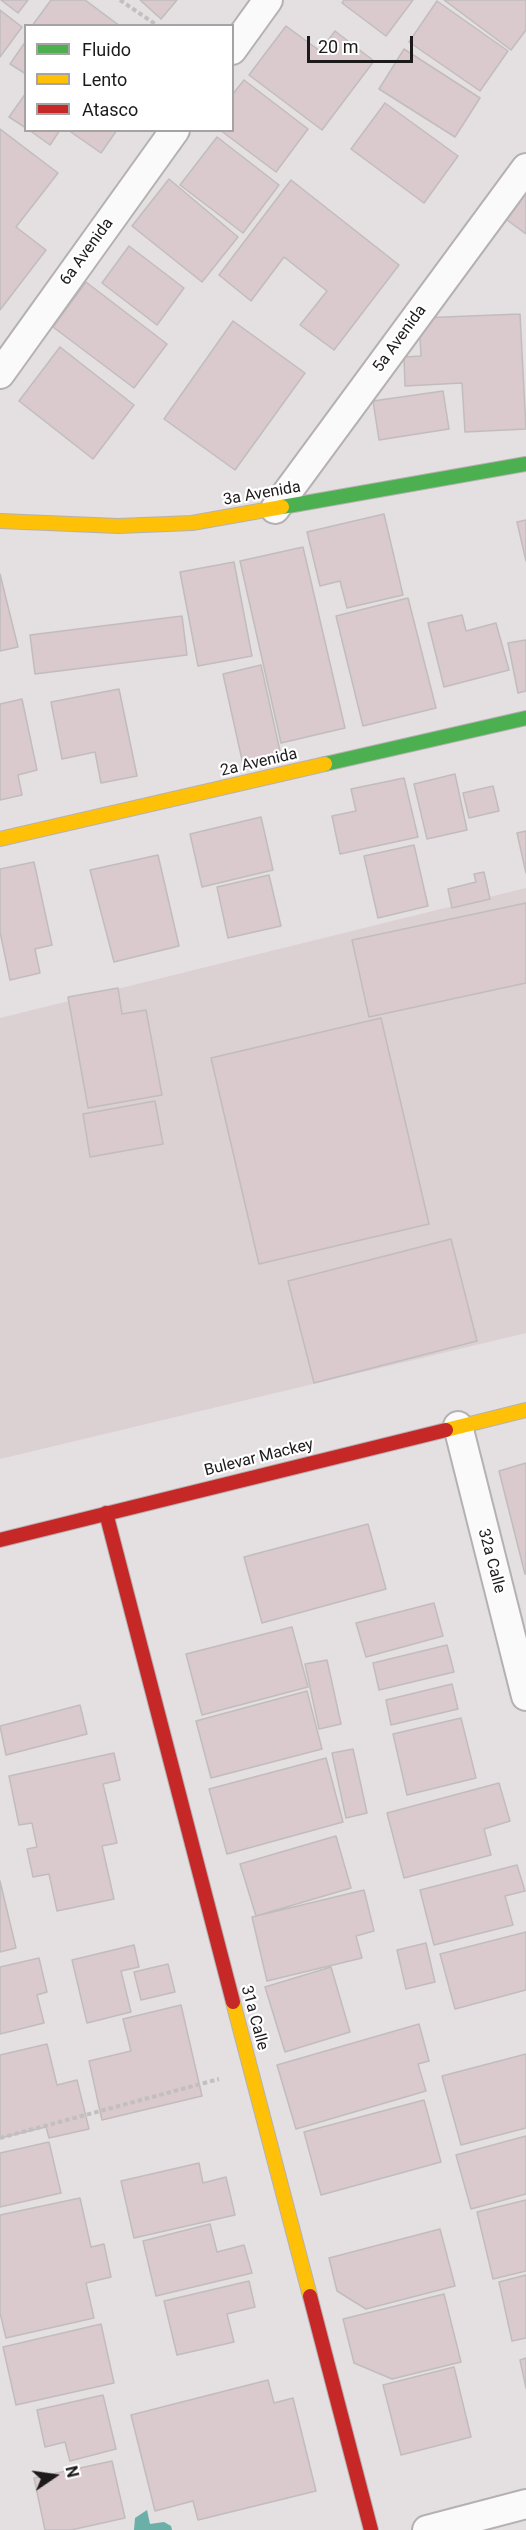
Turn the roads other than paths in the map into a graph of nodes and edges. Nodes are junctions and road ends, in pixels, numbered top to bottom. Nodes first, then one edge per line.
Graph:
1 (268, 0) edge
2 (234, 47) edge
3 (174, 132) edge
4 (526, 168) edge
5 (0, 374) edge
6 (526, 464) edge
7 (275, 509) junction
8 (0, 521) edge
9 (526, 718) edge
10 (0, 839) edge
11 (526, 1410) edge
12 (458, 1426) junction
13 (106, 1513) junction
14 (0, 1540) edge
15 (526, 1696) edge
16 (526, 2504) edge
17 (371, 2530) edge
18 (427, 2530) edge

1 - 2 street
3 - 5 street, 6a Avenida
4 - 7 street, 5a Avenida
6 - 7 street, 3a Avenida
7 - 8 street, 3a Avenida
9 - 10 street, 2a Avenida
11 - 12 street, Bulevar Mackey
12 - 13 street, Bulevar Mackey
12 - 15 street, 32a Calle
13 - 14 street, Bulevar Mackey
13 - 17 street, 31a Calle
16 - 18 street

